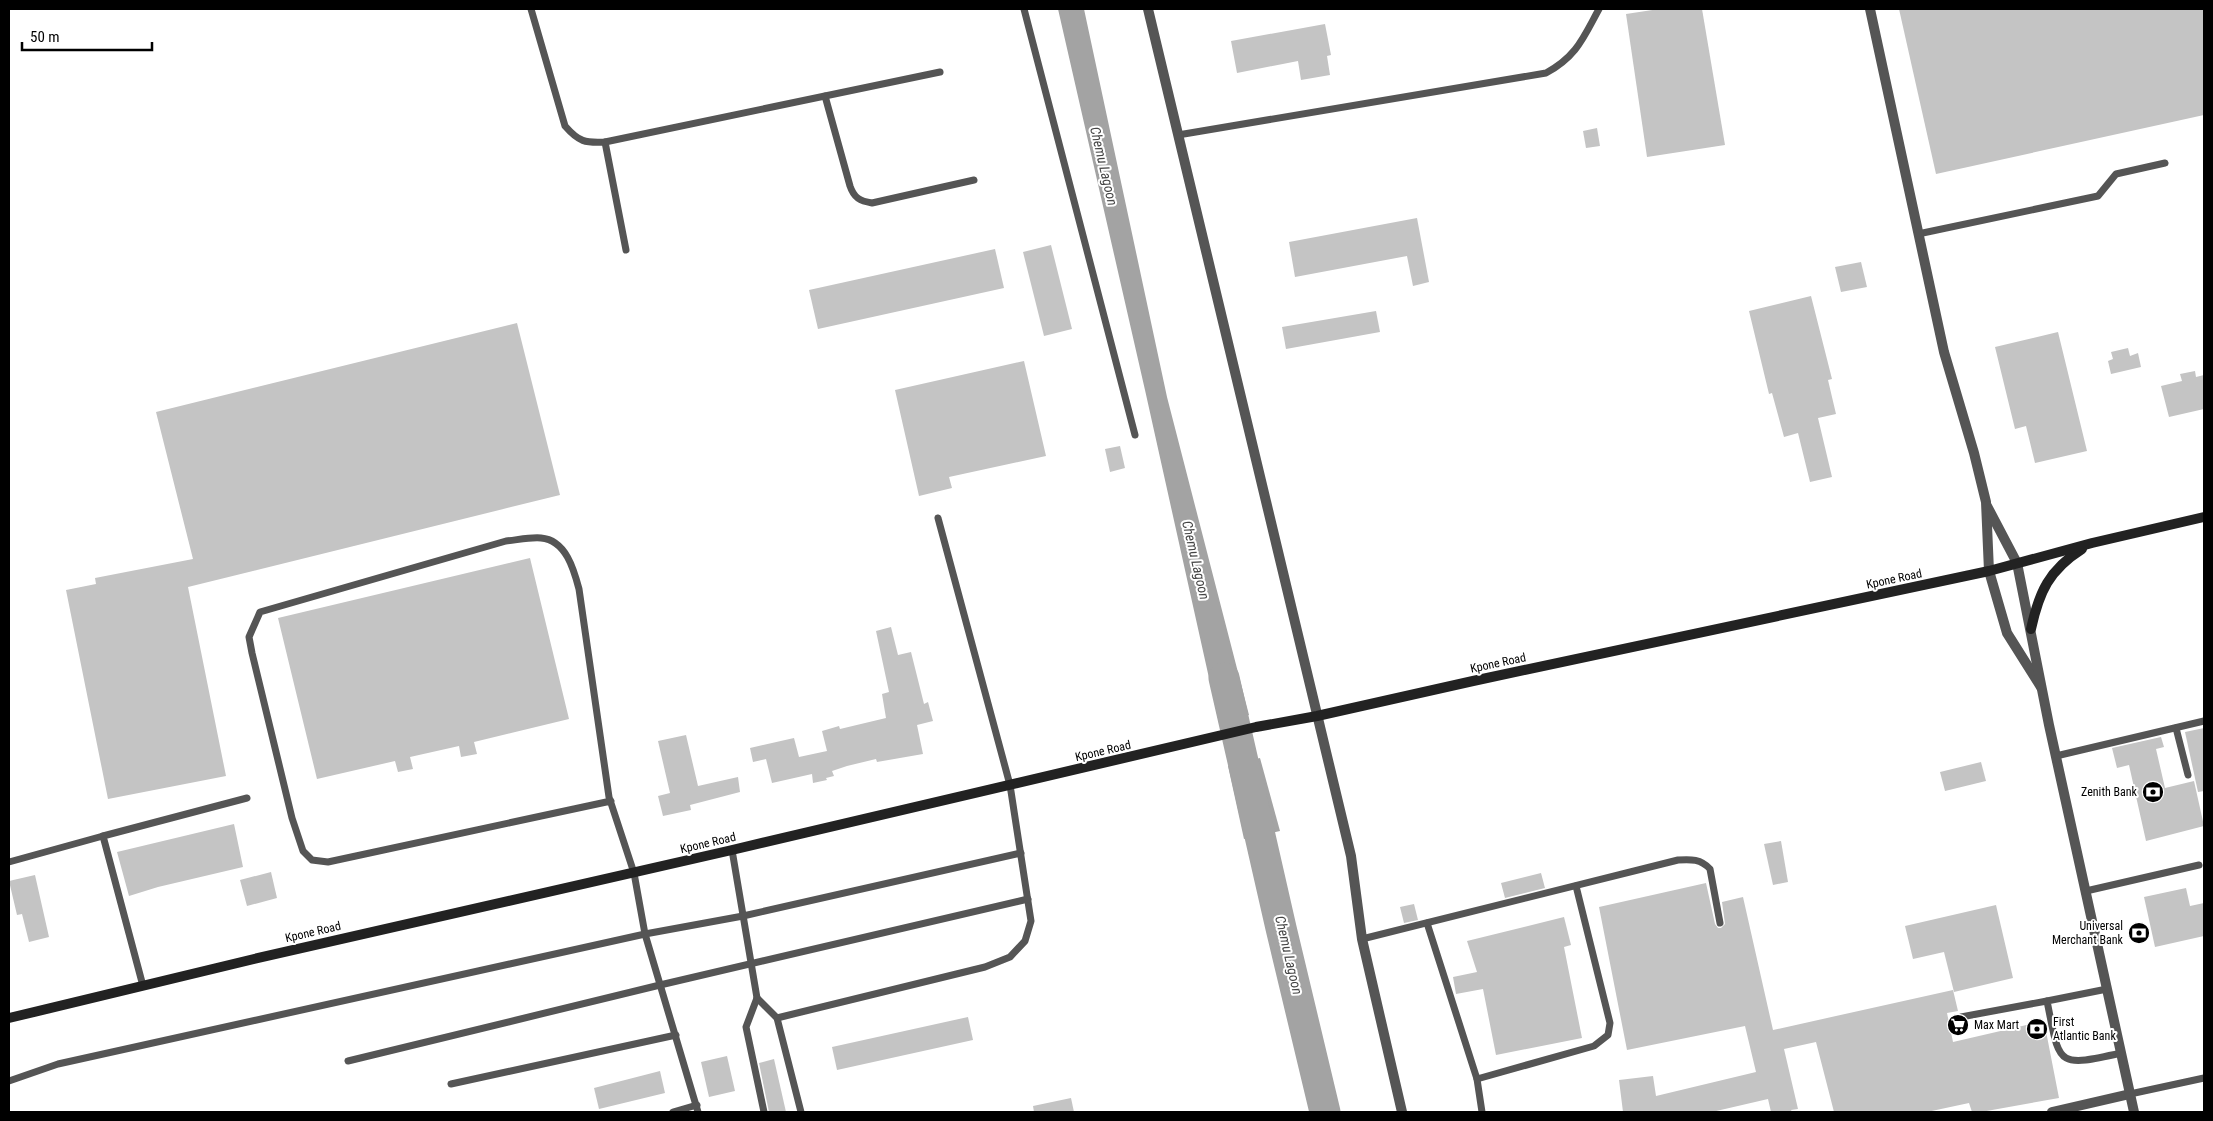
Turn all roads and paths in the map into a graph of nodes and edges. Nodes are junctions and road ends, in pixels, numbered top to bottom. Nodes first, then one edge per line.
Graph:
1 (531, 9) edge
2 (1024, 9) edge
3 (1148, 9) edge
4 (1599, 9) edge
5 (1870, 9) edge
6 (940, 72) dead end
7 (825, 96) junction
8 (1178, 135) junction
9 (605, 142) junction
10 (2165, 163) dead end
11 (974, 180) dead end
12 (1918, 234) junction
13 (626, 250) dead end
14 (1135, 434) dead end
15 (1986, 502) junction
16 (2204, 517) edge
17 (938, 518) dead end
18 (2092, 543) junction
19 (2017, 563) junction
20 (1989, 572) junction
21 (2031, 629) junction
22 (2041, 687) junction
23 (1317, 716) junction
24 (2204, 722) edge
25 (2176, 728) junction
26 (2056, 756) junction
27 (2188, 775) dead end
28 (1010, 785) junction
29 (247, 798) dead end
30 (610, 801) junction
31 (103, 836) junction
32 (732, 850) junction
33 (1021, 853) junction
34 (9, 862) edge
35 (2200, 865) dead end
36 (634, 872) junction
37 (1576, 886) junction
38 (2086, 891) junction
39 (1028, 899) junction
40 (743, 916) junction
41 (1427, 923) junction
42 (1720, 923) dead end
43 (645, 934) junction
44 (1362, 939) junction
45 (751, 965) junction
46 (660, 985) junction
47 (143, 986) junction
48 (2107, 989) junction
49 (757, 998) junction
50 (2047, 1001) junction
51 (1961, 1016) dead end
52 (9, 1018) edge
53 (777, 1018) junction
54 (676, 1035) junction
55 (2121, 1053) junction
56 (348, 1061) dead end
57 (2204, 1078) edge
58 (1477, 1079) junction
59 (9, 1081) edge
60 (451, 1084) dead end
61 (2130, 1094) junction
62 (697, 1109) edge
63 (672, 1112) edge
64 (764, 1112) edge
65 (801, 1112) edge
66 (1402, 1112) edge
67 (1482, 1112) edge
68 (2052, 1112) edge
69 (2134, 1112) edge

1 - 9 lane
2 - 14 lane
3 - 8 street
4 - 8 lane
5 - 12 street
6 - 7 lane
7 - 9 lane
7 - 11 lane
8 - 23 street
9 - 13 lane
10 - 12 lane
12 - 15 street
15 - 19 street
15 - 20 street
16 - 18 main road, Kpone Road
17 - 28 lane
18 - 19 main road, Kpone Road
18 - 21 main road
19 - 20 main road, Kpone Road
19 - 21 street
20 - 22 street
20 - 23 main road, Kpone Road
21 - 22 street
22 - 26 street
23 - 28 main road, Kpone Road
23 - 44 street
24 - 25 lane
25 - 26 lane
25 - 27 lane
26 - 38 street
28 - 32 main road, Kpone Road
28 - 33 lane
29 - 31 lane
30 - 30 lane
30 - 36 lane
31 - 34 lane
31 - 47 lane
32 - 36 main road, Kpone Road
32 - 40 lane
33 - 39 lane
33 - 40 lane
35 - 38 lane
36 - 43 lane
36 - 47 main road, Kpone Road
37 - 41 lane
37 - 42 lane
37 - 58 lane
38 - 48 street
39 - 45 lane
39 - 53 lane
40 - 43 lane
40 - 45 lane
41 - 44 lane
41 - 58 lane
43 - 46 lane
43 - 59 lane
44 - 66 street
45 - 46 lane
45 - 49 lane
46 - 54 lane
46 - 56 lane
47 - 52 main road, Kpone Road
48 - 50 lane
48 - 55 street
49 - 53 lane
49 - 64 lane
50 - 51 lane
50 - 55 lane
53 - 65 lane
54 - 60 lane
54 - 62 lane
55 - 61 street
57 - 61 lane
58 - 67 lane
61 - 68 street
61 - 69 street
62 - 63 lane

